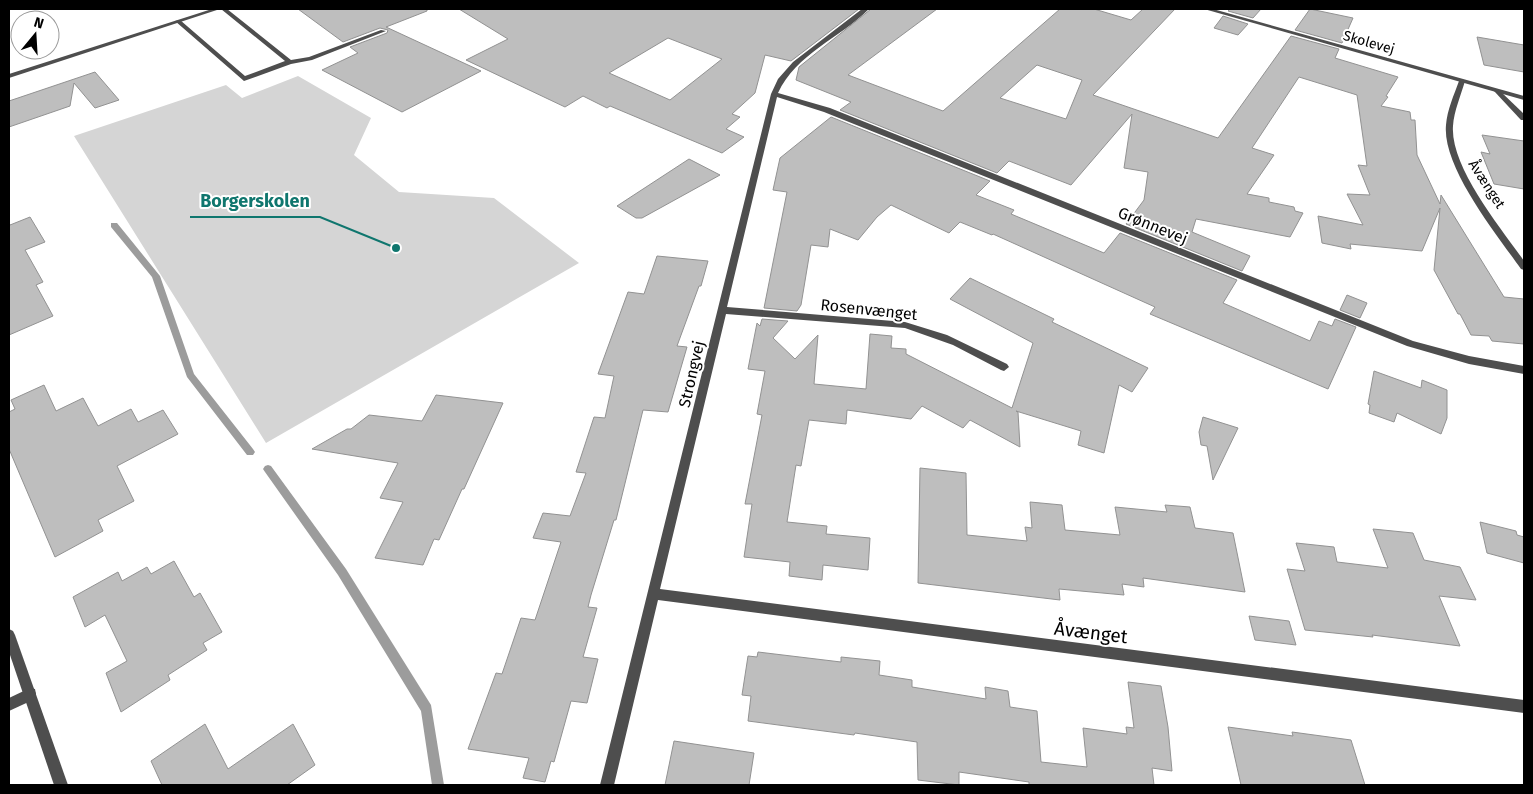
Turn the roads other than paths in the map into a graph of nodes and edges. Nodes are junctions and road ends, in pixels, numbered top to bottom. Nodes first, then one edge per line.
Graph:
1 (216, 9) edge
2 (224, 9) edge
3 (866, 9) edge
4 (1207, 9) edge
5 (178, 21) junction
6 (383, 31) dead end
7 (290, 62) junction
8 (9, 76) edge
9 (1462, 81) junction
10 (1496, 90) junction
11 (774, 94) junction
12 (1524, 98) edge
13 (1524, 118) edge
14 (1524, 267) edge
15 (721, 310) junction
16 (1004, 367) dead end
17 (1524, 370) edge
18 (654, 594) junction
19 (9, 635) edge
20 (30, 694) junction
21 (9, 705) edge
22 (1524, 707) edge
23 (61, 785) edge
24 (607, 785) edge

1 - 5 street
2 - 7 street
3 - 11 street, Strongvej
4 - 9 street, Skolevej
5 - 7 street
5 - 8 street
6 - 7 street
9 - 10 street, Skolevej
9 - 14 street, Åvænget
10 - 12 street, Skolevej
10 - 13 street
11 - 15 street, Strongvej
11 - 17 street, Grønnevej
15 - 16 street, Rosenvænget
15 - 18 street, Strongvej
18 - 22 street, Åvænget
18 - 24 street, Strongvej
19 - 20 street
20 - 21 street
20 - 23 street

